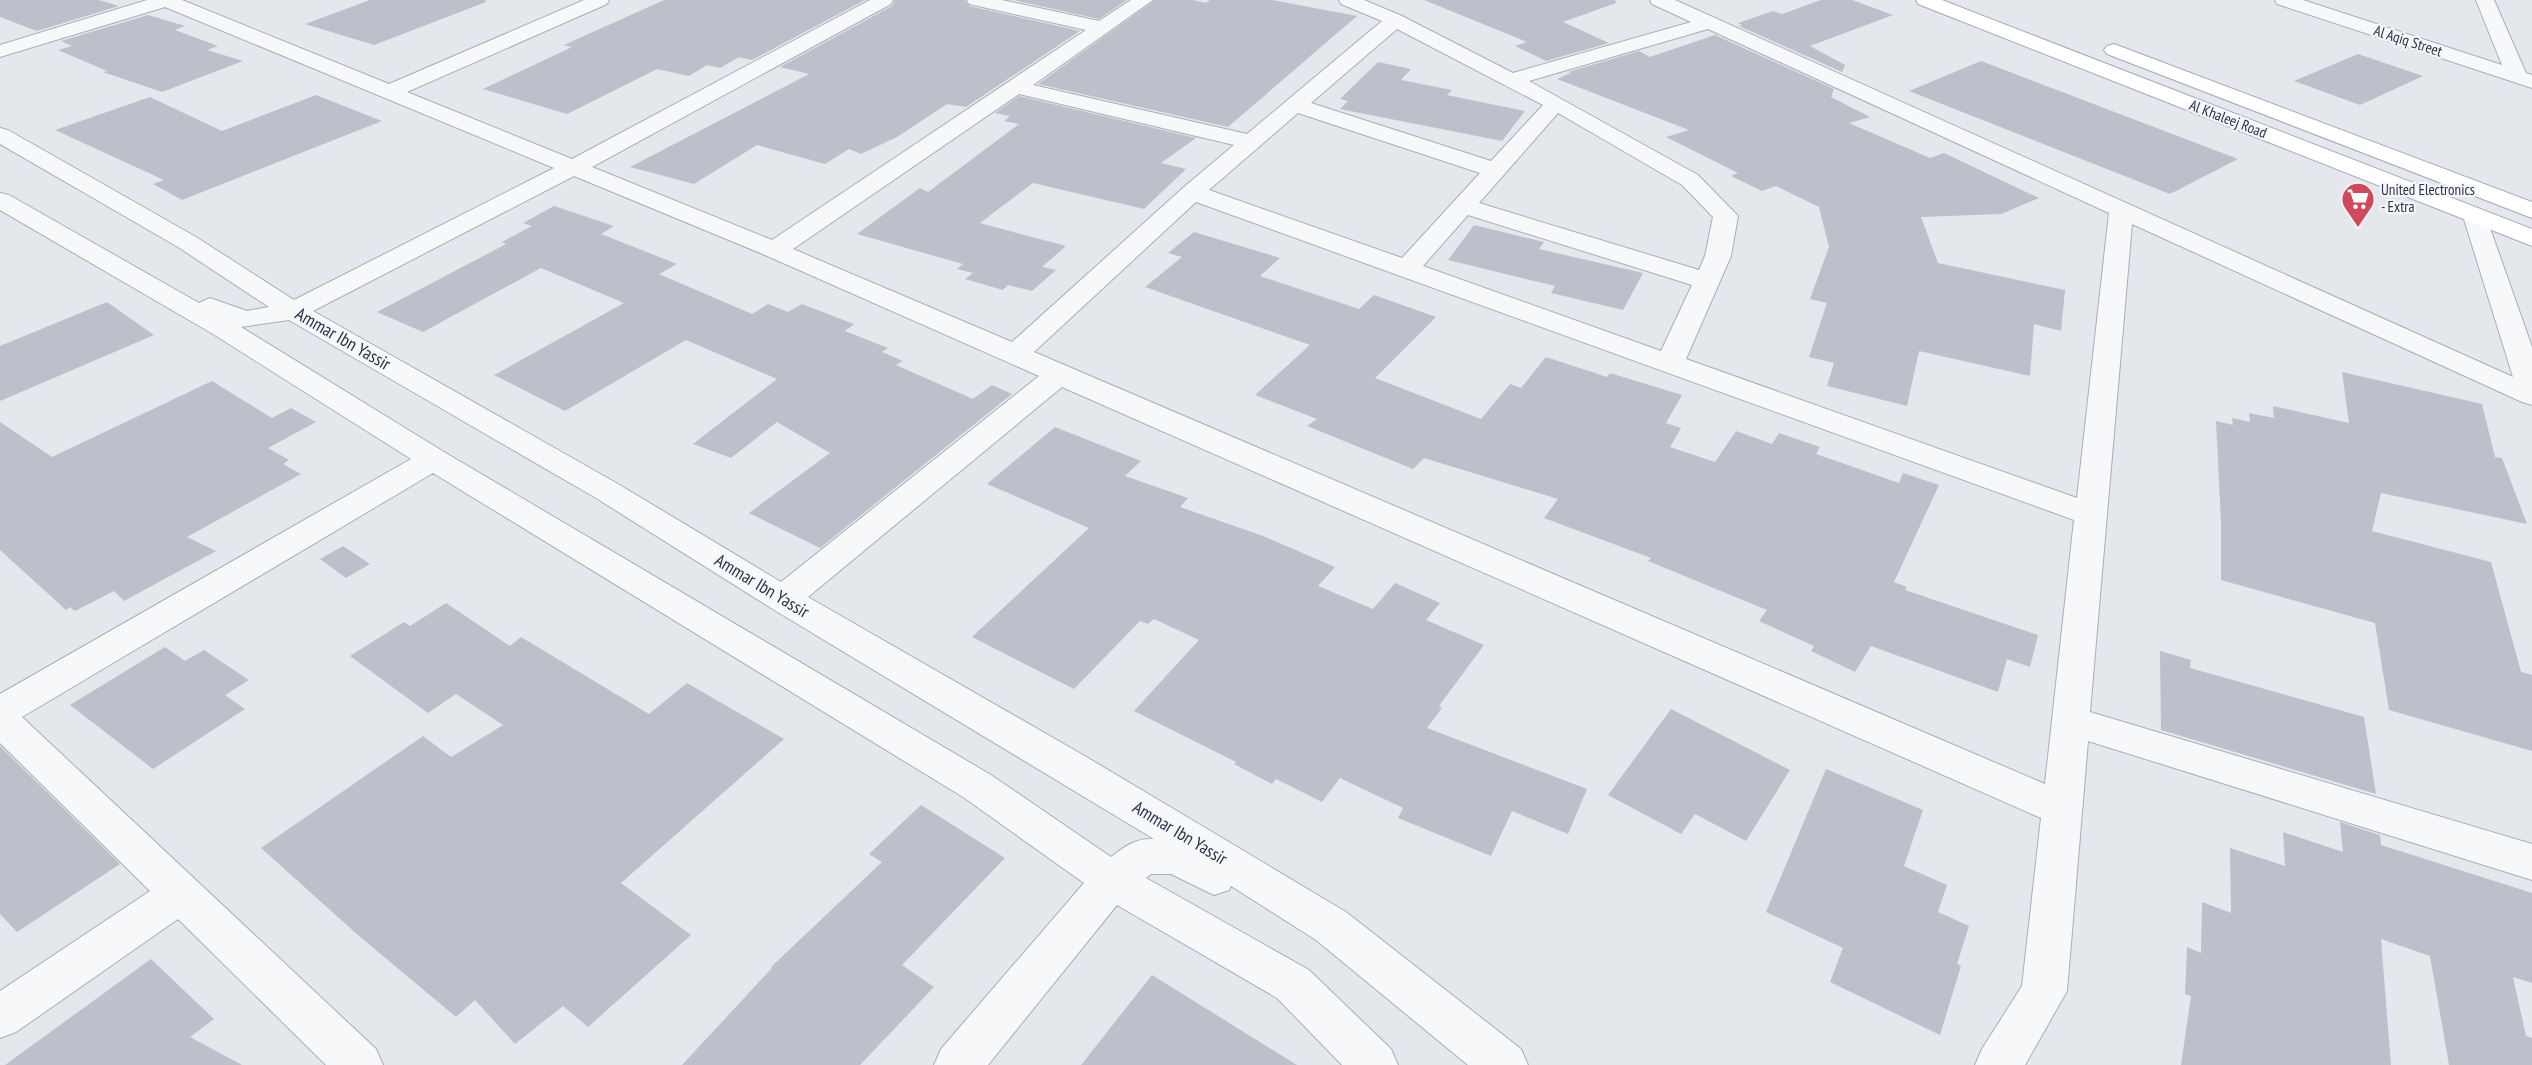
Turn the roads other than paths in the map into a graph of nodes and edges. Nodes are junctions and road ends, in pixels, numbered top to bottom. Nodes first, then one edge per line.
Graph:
1 (166, 0) edge
2 (600, 0) edge
3 (884, 0) edge
4 (976, 0) edge
5 (1144, 0) edge
6 (1348, 0) edge
7 (1659, 0) edge
8 (1925, 0) edge
9 (2284, 0) edge
10 (2485, 0) edge
11 (1395, 20) junction
12 (1709, 23) junction
13 (1103, 28) junction
14 (2092, 42) dead end
15 (0, 51) edge
16 (2524, 79) edge
17 (1510, 80) junction
18 (1015, 87) junction
19 (389, 92) junction
20 (1556, 103) junction
21 (1296, 105) junction
22 (0, 135) edge
23 (1252, 142) junction
24 (0, 145) edge
25 (33, 154) junction
26 (574, 167) junction
27 (1496, 170) junction
28 (1192, 192) junction
29 (0, 200) edge
30 (1463, 206) junction
31 (2532, 210) edge
32 (2121, 211) junction
33 (2475, 216) junction
34 (2532, 238) edge
35 (774, 250) junction
36 (119, 269) junction
37 (1406, 269) junction
38 (1707, 281) junction
39 (293, 311) junction
40 (1016, 354) junction
41 (1670, 363) junction
42 (1060, 374) junction
43 (2532, 390) edge
44 (2532, 396) edge
45 (433, 459) junction
46 (2092, 514) junction
47 (783, 599) junction
48 (0, 712) edge
49 (0, 718) edge
50 (2071, 721) junction
51 (2062, 809) junction
52 (2532, 862) edge
53 (1112, 880) junction
54 (181, 893) junction
55 (1363, 952) junction
56 (0, 1017) edge
57 (359, 1065) edge
58 (958, 1065) edge
59 (1374, 1065) edge
60 (1504, 1065) edge
61 (1999, 1065) edge

1 - 15 street
1 - 19 street
2 - 19 street
3 - 26 street
4 - 13 street
5 - 13 street
6 - 11 street
7 - 12 street
8 - 33 main road, Al Khaleej Road
9 - 16 street, Al Aqiq Street
10 - 16 street
11 - 17 street
11 - 21 street
12 - 17 street
12 - 32 street
13 - 18 street
14 - 31 main road, Al Khaleej Road
17 - 20 street
18 - 23 street
18 - 35 street
19 - 26 street
20 - 27 street
20 - 38 street
21 - 23 street
21 - 27 street
22 - 25 street, Ammar Ibn Yassir
23 - 28 street
24 - 25 street
25 - 39 street, Ammar Ibn Yassir
26 - 35 street
26 - 39 street
27 - 30 street
28 - 37 street
28 - 40 street
29 - 36 street
30 - 37 street
30 - 38 street
32 - 44 street
32 - 46 street
33 - 34 main road, Al Khaleej Road
33 - 43 street
35 - 40 street
36 - 39 street
36 - 45 street
37 - 41 street
38 - 41 street
39 - 47 street, Ammar Ibn Yassir
40 - 42 street
41 - 46 street
42 - 47 street
42 - 51 street
45 - 48 street
45 - 53 street
46 - 50 street
47 - 55 street, Ammar Ibn Yassir
49 - 54 street
50 - 51 street
50 - 52 street
51 - 61 street
53 - 55 street
53 - 58 street
53 - 59 street
54 - 56 street
54 - 57 street
55 - 60 street, Ammar Ibn Yassir

